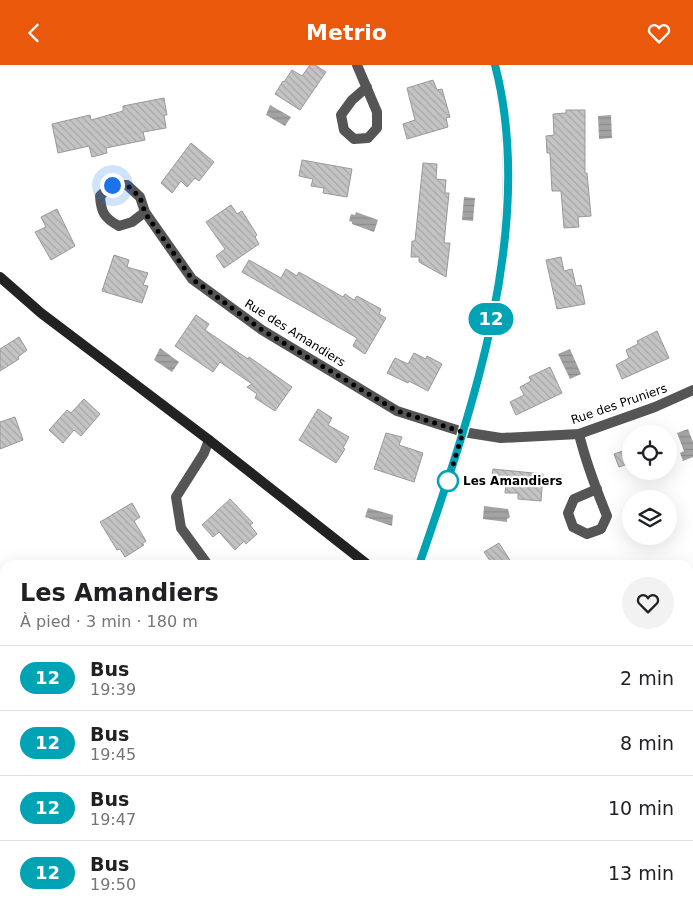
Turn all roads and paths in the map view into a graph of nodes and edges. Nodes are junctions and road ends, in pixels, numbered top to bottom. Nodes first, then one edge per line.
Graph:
1 (357, 65) edge
2 (495, 65) edge
3 (367, 87) junction
4 (145, 213) junction
5 (0, 277) edge
6 (693, 390) edge
7 (463, 432) junction
8 (579, 434) junction
9 (209, 440) junction
10 (597, 489) junction
11 (204, 560) edge
12 (362, 560) edge
13 (421, 560) edge

1 - 3 street
2 - 7 street
3 - 3 street
4 - 4 street
4 - 7 street, Rue des Amandiers
5 - 9 main road
6 - 8 street, Rue des Pruniers
7 - 8 street, Rue des Pruniers
7 - 13 street
8 - 10 street
9 - 11 street
9 - 12 main road
10 - 10 street

